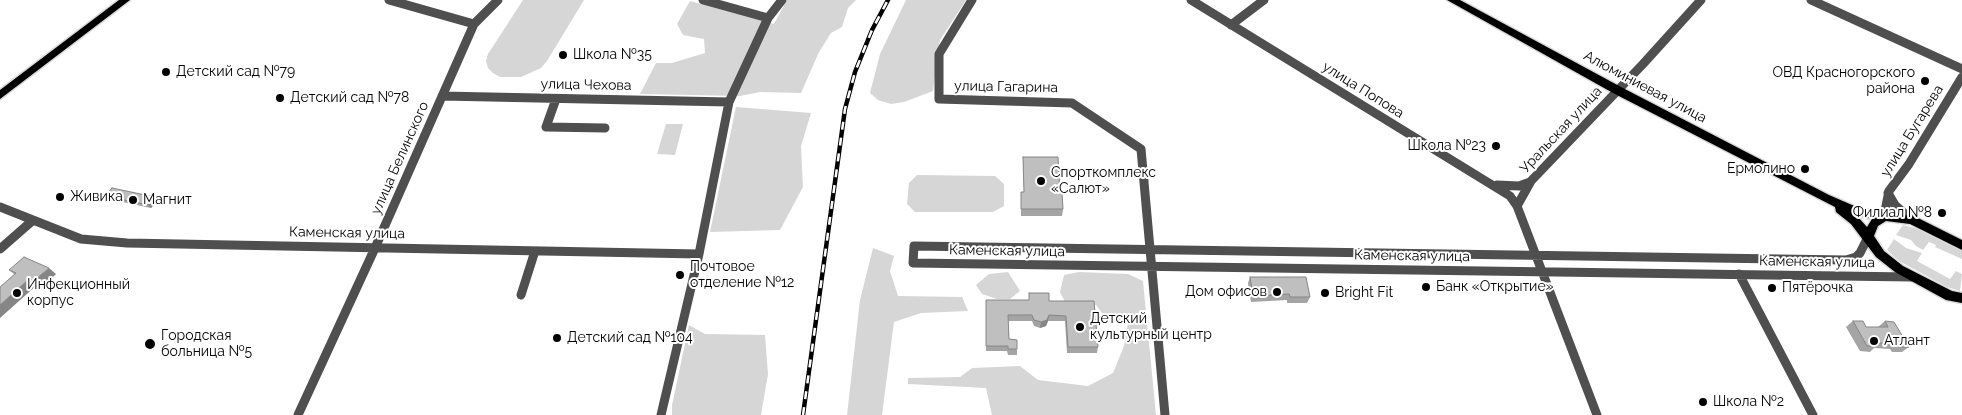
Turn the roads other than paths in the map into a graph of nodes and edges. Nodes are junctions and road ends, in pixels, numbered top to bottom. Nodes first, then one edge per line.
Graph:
1 (125, 0) edge
2 (389, 0) edge
3 (498, 0) edge
4 (703, 0) edge
5 (782, 0) edge
6 (972, 0) edge
7 (1191, 0) edge
8 (1264, 0) edge
9 (1452, 0) edge
10 (1701, 0) edge
11 (1811, 0) edge
12 (768, 18) junction
13 (474, 24) junction
14 (1232, 25) junction
15 (1962, 69) edge
16 (1962, 77) edge
17 (1617, 90) junction
18 (0, 95) edge
19 (442, 96) junction
20 (556, 98) junction
21 (729, 102) junction
22 (605, 128) dead end
23 (1531, 182) junction
24 (1494, 185) junction
25 (1888, 193) junction
26 (1825, 198) junction
27 (1517, 206) junction
28 (0, 207) edge
29 (1884, 216) junction
30 (1912, 220) junction
31 (32, 221) junction
32 (1868, 237) junction
33 (1962, 245) edge
34 (375, 248) junction
35 (0, 249) edge
36 (1149, 249) junction
37 (536, 251) junction
38 (699, 254) junction
39 (1535, 255) junction
40 (1822, 260) junction
41 (1151, 267) junction
42 (1542, 272) junction
43 (1739, 274) junction
44 (1831, 276) junction
45 (1911, 277) junction
46 (521, 295) dead end
47 (1956, 297) edge
48 (1962, 306) edge
49 (298, 415) edge
50 (661, 415) edge
51 (1165, 415) edge
52 (1597, 415) edge
53 (1813, 415) edge

1 - 18 main road
2 - 13 street
3 - 13 street, улица Белинского
4 - 12 street
5 - 12 street
6 - 36 street, улица Гагарина
7 - 14 street, улица Попова
8 - 14 street
9 - 17 main road, Алюминиевая улица
10 - 17 street, Уральская улица
11 - 15 street
12 - 21 street
13 - 19 street, улица Белинского
14 - 24 street, улица Попова
16 - 25 street, улица Бугарева
17 - 23 street, Уральская улица
17 - 26 main road, Алюминиевая улица
19 - 20 street, улица Чехова
19 - 34 street, улица Белинского
20 - 21 street, улица Чехова
20 - 22 street
21 - 38 street
23 - 24 street
23 - 27 street, Уральская улица
24 - 27 street, улица Попова
25 - 29 street
25 - 30 street, улица Бугарева
26 - 29 main road
26 - 32 main road
27 - 39 street
28 - 31 street, Каменская улица
29 - 30 main road
29 - 32 main road
30 - 33 main road
31 - 34 street, Каменская улица
31 - 35 street
32 - 40 street, Каменская улица
32 - 45 main road
34 - 37 street, Каменская улица
34 - 49 street, улица Белинского
36 - 39 street, Каменская улица
36 - 41 street, улица Гагарина
36 - 41 street, Каменская улица
37 - 38 street, Каменская улица
37 - 46 street
38 - 50 street
39 - 40 street, Каменская улица
39 - 42 street
40 - 44 street
41 - 42 street, Каменская улица
41 - 51 street, улица Гагарина
42 - 43 street, Каменская улица
42 - 52 street
43 - 44 street, Каменская улица
43 - 53 street
44 - 45 street, Каменская улица
45 - 47 main road
47 - 48 main road

